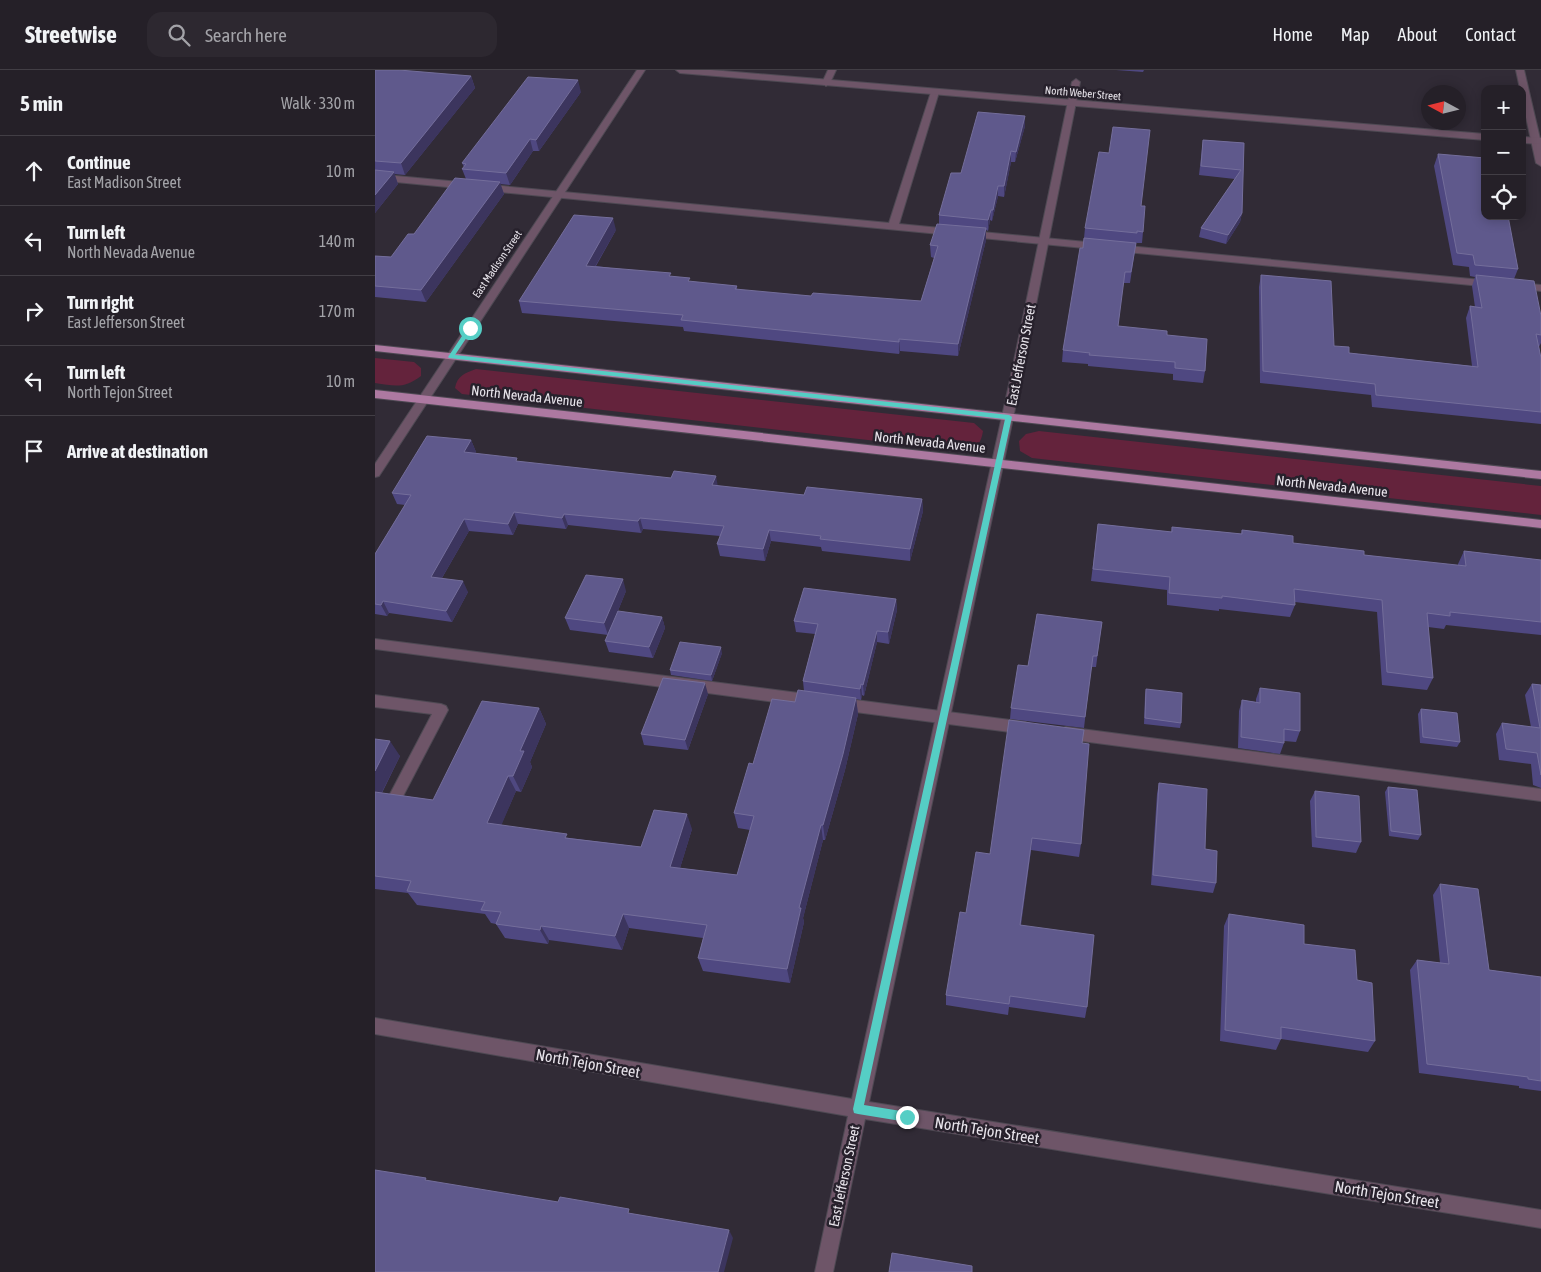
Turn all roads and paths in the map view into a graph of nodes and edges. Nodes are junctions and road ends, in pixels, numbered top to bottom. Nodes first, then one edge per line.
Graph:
1 (641, 70) edge
2 (680, 70) edge
3 (832, 70) edge
4 (1520, 70) edge
5 (1076, 82) dead end
6 (826, 83) junction
7 (935, 92) junction
8 (1072, 104) junction
9 (1481, 137) edge
10 (1526, 140) edge
11 (1539, 141) edge
12 (1541, 163) edge
13 (375, 177) edge
14 (559, 194) junction
15 (893, 226) junction
16 (1044, 240) junction
17 (1541, 288) edge
18 (375, 348) edge
19 (451, 357) junction
20 (375, 394) edge
21 (424, 400) junction
22 (1009, 417) junction
23 (998, 465) junction
24 (375, 473) edge
25 (1541, 475) edge
26 (1541, 524) edge
27 (375, 644) edge
28 (375, 701) edge
29 (942, 718) junction
30 (396, 796) edge
31 (1541, 796) edge
32 (375, 1026) edge
33 (858, 1109) junction
34 (1541, 1219) edge
35 (824, 1272) edge

1 - 14 street, East Madison Street
2 - 6 street, North Weber Street
3 - 6 street
4 - 11 street
5 - 8 street, East Jefferson Street
6 - 7 street, North Weber Street
7 - 8 street, North Weber Street
7 - 15 street
8 - 9 street, North Weber Street
8 - 16 street, East Jefferson Street
10 - 11 street
11 - 12 street
13 - 14 street
14 - 15 street
14 - 19 street, East Madison Street
15 - 16 street
16 - 17 street
16 - 22 street, East Jefferson Street
18 - 19 main road
19 - 21 street, East Madison Street
19 - 22 main road
20 - 21 main road, North Nevada Avenue
21 - 23 main road, North Nevada Avenue
21 - 24 street, East Madison Street
22 - 23 street, East Jefferson Street
22 - 25 main road
23 - 26 main road, North Nevada Avenue
23 - 29 street, East Jefferson Street
27 - 29 street
28 - 30 street
29 - 31 street
29 - 33 street, East Jefferson Street
32 - 33 street, North Tejon Street
33 - 34 street, North Tejon Street
33 - 35 street, East Jefferson Street

